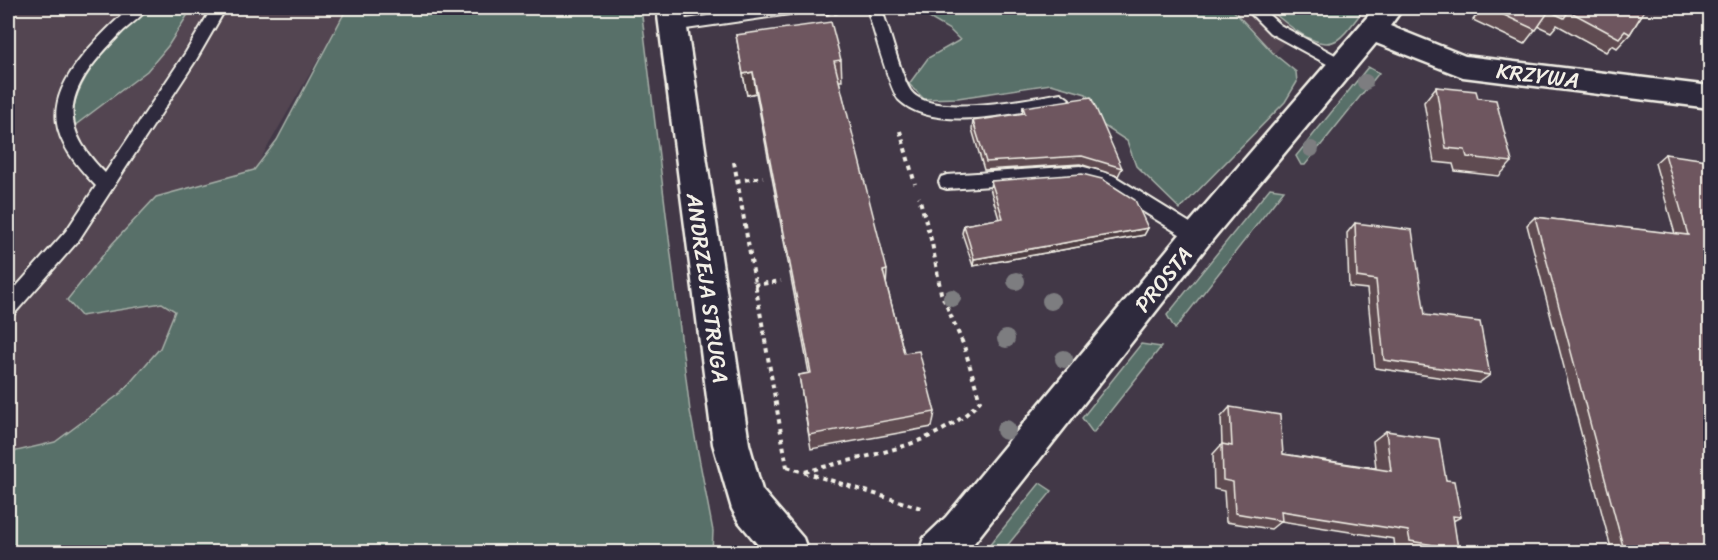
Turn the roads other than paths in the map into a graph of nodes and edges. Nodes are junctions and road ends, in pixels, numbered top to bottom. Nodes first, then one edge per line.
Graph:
1 (140, 8) edge
2 (219, 8) edge
3 (797, 8) edge
4 (874, 8) edge
5 (1252, 8) edge
6 (671, 17) edge
7 (1381, 18) edge
8 (1343, 66) junction
9 (1710, 97) edge
10 (1061, 99) edge
11 (946, 182) dead end
12 (106, 185) junction
13 (1197, 236) junction
14 (8, 308) edge
15 (949, 541) edge
16 (789, 552) edge

1 - 12 lane
2 - 12 lane
3 - 6 lane
4 - 10 lane
5 - 8 lane
6 - 16 street, ANDRZEJA STRUGA
7 - 8 street, PROSTA
7 - 9 street, KRZYWA
8 - 13 street, PROSTA
11 - 13 lane
12 - 14 lane
13 - 15 street, PROSTA

